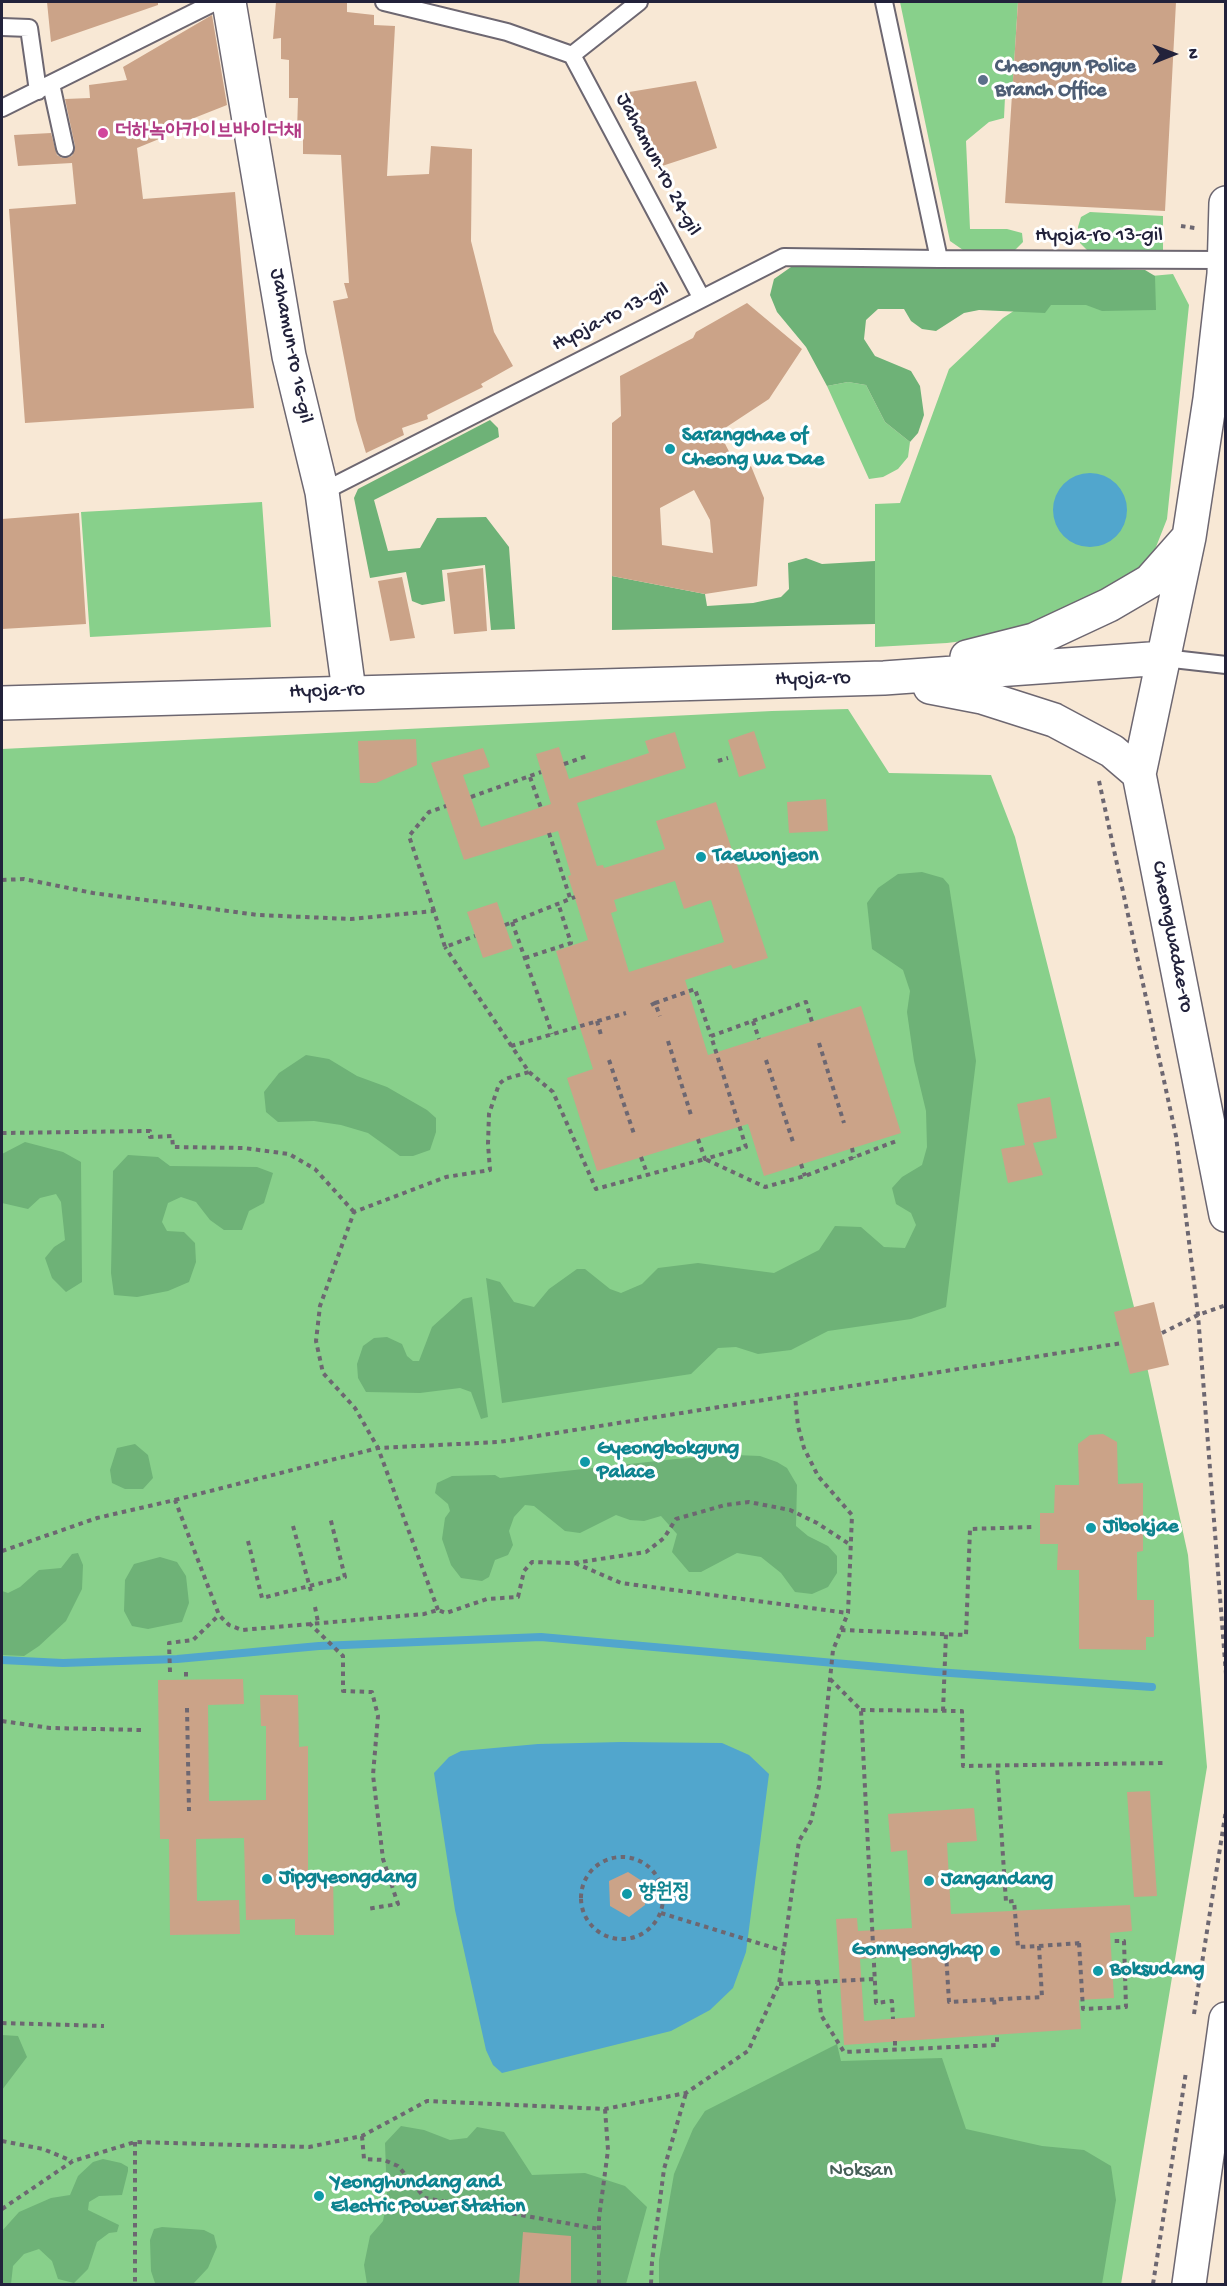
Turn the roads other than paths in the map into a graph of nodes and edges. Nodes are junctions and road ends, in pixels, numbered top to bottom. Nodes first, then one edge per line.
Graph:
1 (215, 2) edge
2 (229, 2) edge
3 (384, 2) edge
4 (639, 2) edge
5 (884, 2) edge
6 (2, 27) edge
7 (572, 55) junction
8 (45, 88) junction
9 (2, 108) edge
10 (65, 148) dead end
11 (1226, 203) edge
12 (939, 259) junction
13 (1224, 260) edge
14 (701, 297) junction
15 (1222, 323) edge
16 (322, 492) junction
17 (1189, 537) junction
18 (1164, 658) junction
19 (1226, 665) edge
20 (884, 678) junction
21 (349, 691) junction
22 (2, 703) edge
23 (1139, 774) junction
24 (1226, 1215) edge
25 (1226, 2019) edge
26 (1189, 2284) edge

1 - 8 lane
2 - 16 street, Jahamun-ro 16-gil
3 - 7 lane
4 - 7 lane
5 - 12 lane
6 - 8 lane
7 - 14 lane, Jahamun-ro 24-gil
8 - 9 lane
8 - 10 lane
11 - 13 street
12 - 13 lane, Hyoja-ro 13-gil
12 - 14 lane, Hyoja-ro 13-gil
13 - 15 street
14 - 16 lane, Hyoja-ro 13-gil
15 - 17 street
16 - 21 street, Jahamun-ro 16-gil
17 - 18 street
17 - 20 street
18 - 19 lane
18 - 20 street, Hyoja-ro
18 - 23 street, Cheongwadae-ro
20 - 21 street, Hyoja-ro
20 - 23 street
21 - 22 street, Hyoja-ro
23 - 24 street, Cheongwadae-ro
25 - 26 street

